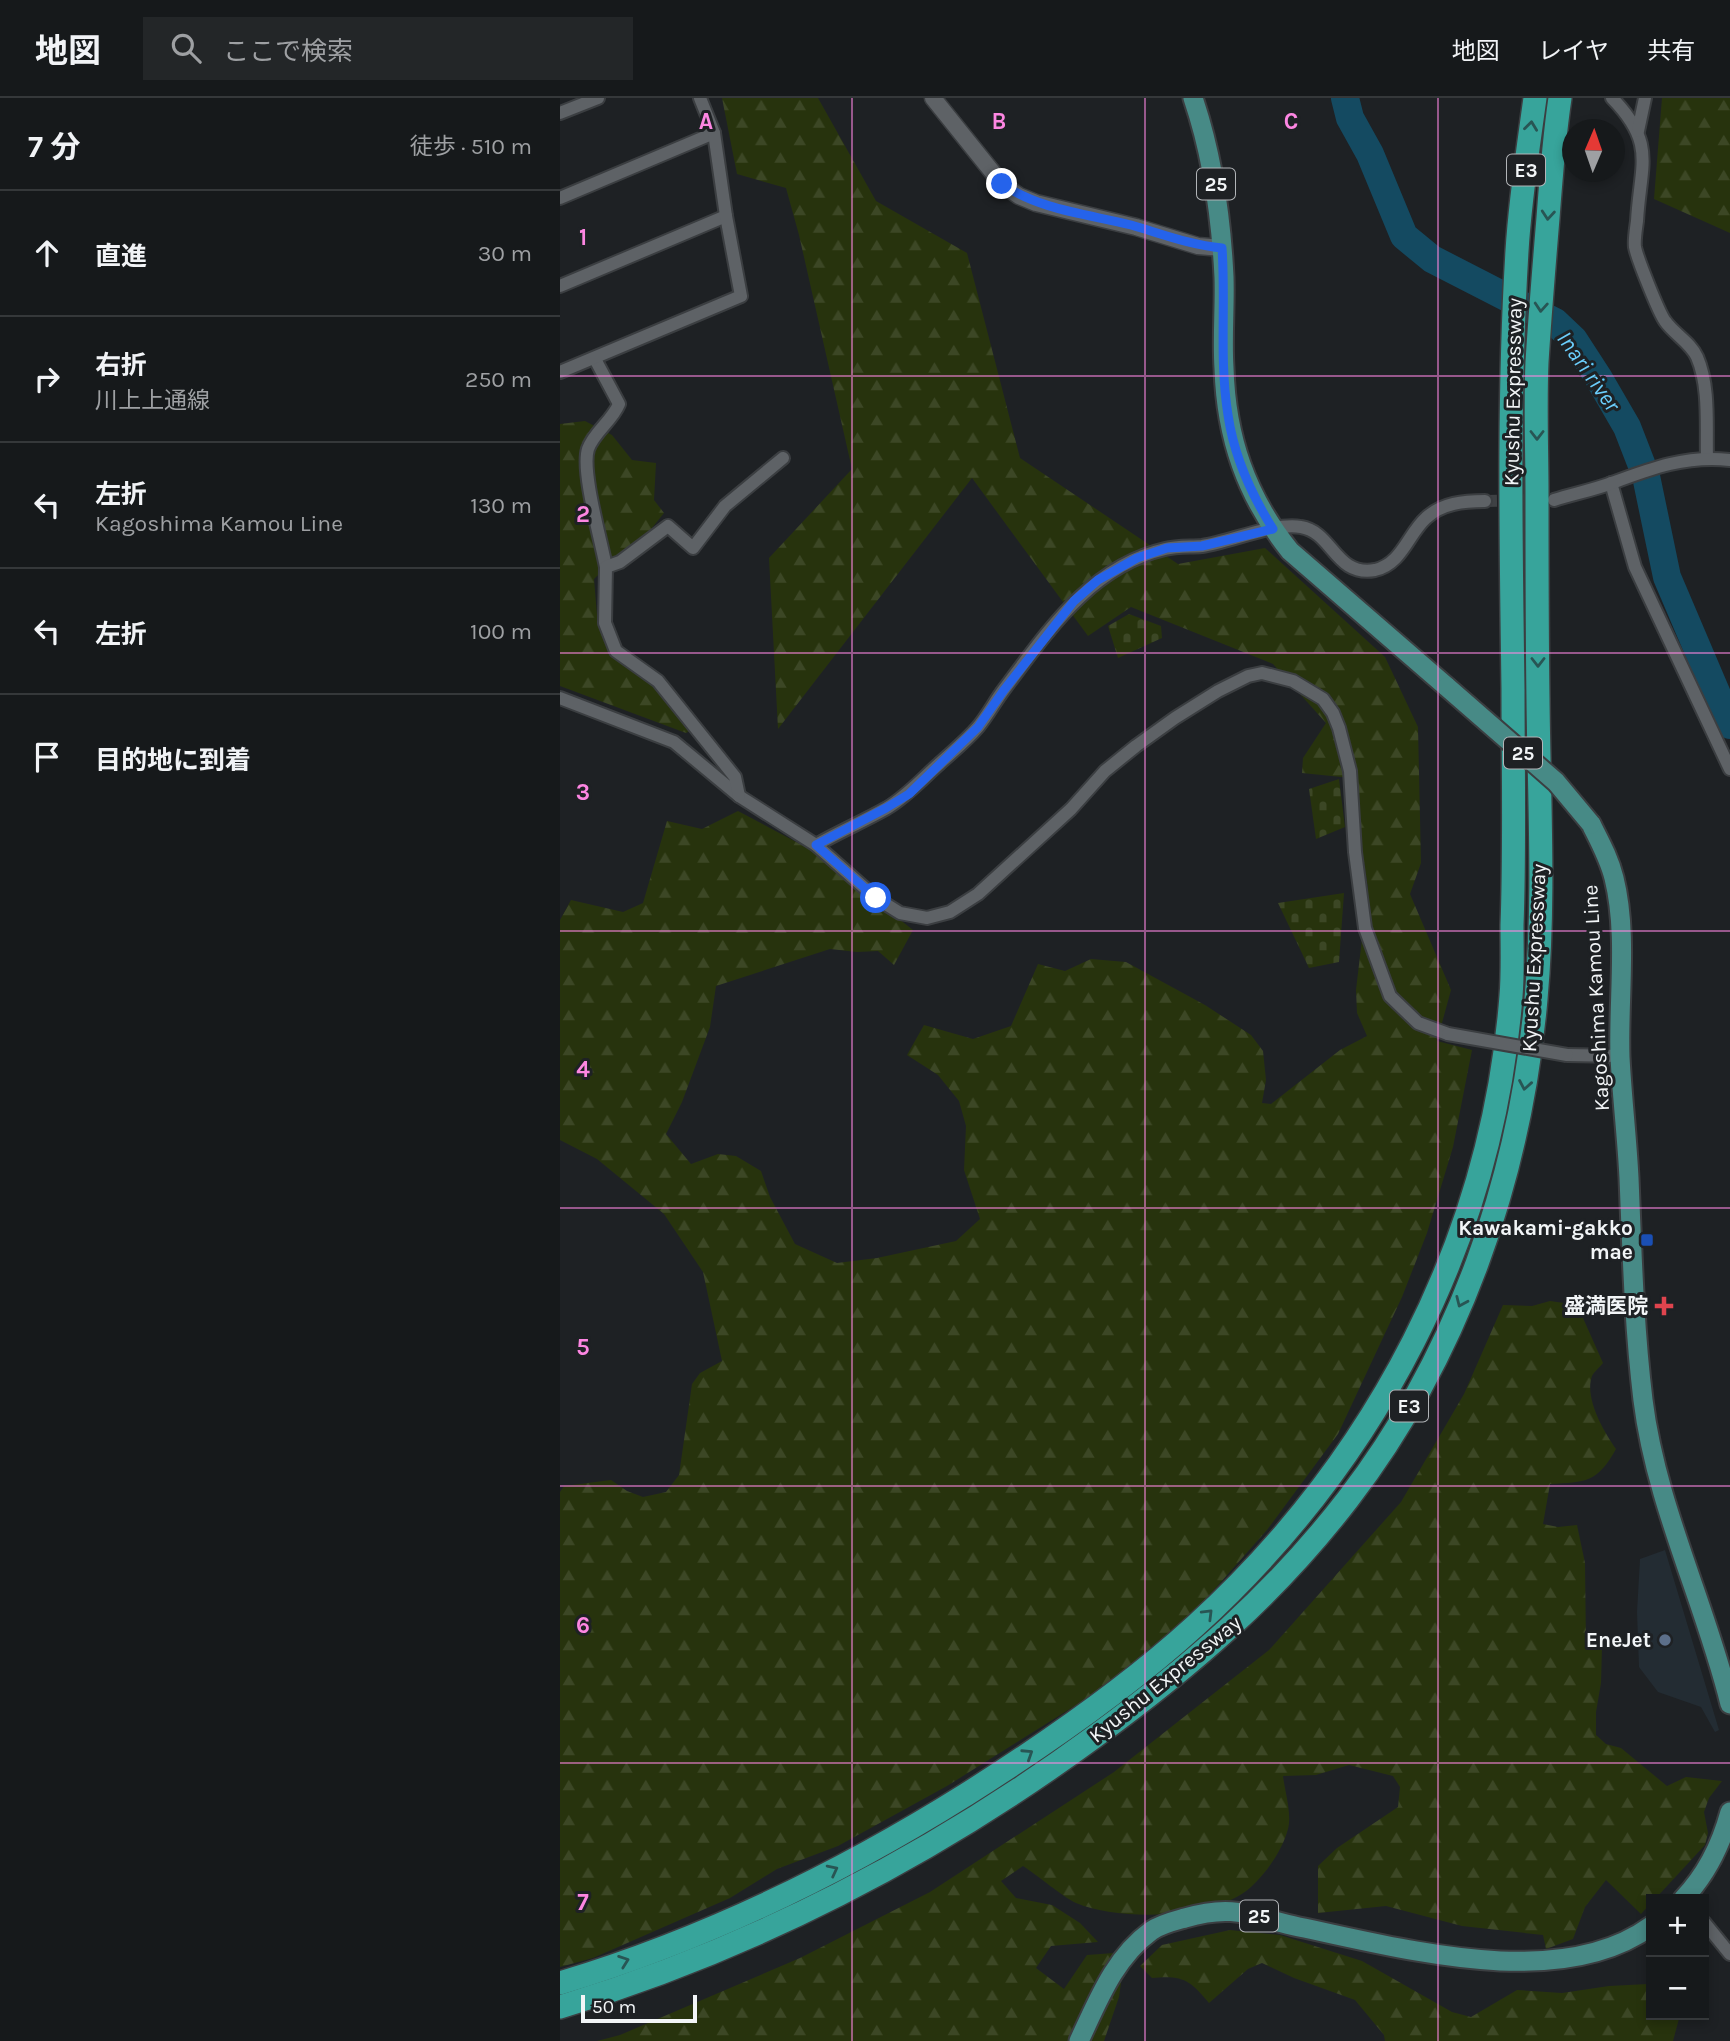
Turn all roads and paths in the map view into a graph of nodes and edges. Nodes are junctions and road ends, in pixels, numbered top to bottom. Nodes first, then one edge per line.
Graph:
1 (598, 98) edge
2 (700, 98) edge
3 (933, 98) edge
4 (1193, 98) edge
5 (1535, 98) edge
6 (1560, 98) edge
7 (1612, 98) edge
8 (1645, 98) edge
9 (560, 113) edge
10 (1638, 131) junction
11 (714, 133) junction
12 (560, 198) edge
13 (726, 216) junction
14 (1222, 248) junction
15 (560, 286) edge
16 (595, 359) junction
17 (560, 372) edge
18 (1707, 457) junction
19 (783, 458) dead end
20 (1730, 460) edge
21 (1611, 483) junction
22 (1554, 500) tunnel mouth
23 (1485, 501) tunnel mouth
24 (1273, 529) junction
25 (606, 567) junction
26 (560, 698) edge
27 (1730, 769) edge
28 (739, 796) junction
29 (816, 845) junction
30 (1620, 1056) junction
31 (1730, 1704) edge
32 (1730, 1812) edge
33 (1688, 1894) edge
34 (1709, 1928) edge
35 (1646, 1930) edge
36 (1730, 1954) edge
37 (560, 1983) edge
38 (560, 2007) edge
39 (1079, 2041) edge

1 - 9 street
2 - 11 street
3 - 14 street
4 - 14 main road, Kagoshima Kamou Line / 25
37 -> 5 highway, Kyushu Expressway / E3
6 -> 38 highway, Kyushu Expressway / E3
7 - 10 street
8 - 10 street
10 - 18 street
11 - 12 street
11 - 13 street
13 - 15 street
13 - 16 street
14 - 24 main road, Kagoshima Kamou Line / 25
16 - 17 street
16 - 25 street
18 - 20 street
18 - 21 street
19 - 25 street
21 - 22 street
21 - 27 street
23 - 24 street
24 - 29 street
24 - 30 main road, Kagoshima Kamou Line / 25, bridge
25 - 28 street
26 - 28 street
28 - 29 street
29 - 30 street, bridge
30 - 31 main road, Kagoshima Kamou Line / 25
32 - 33 main road
34 - 36 street
35 - 39 main road, 25

